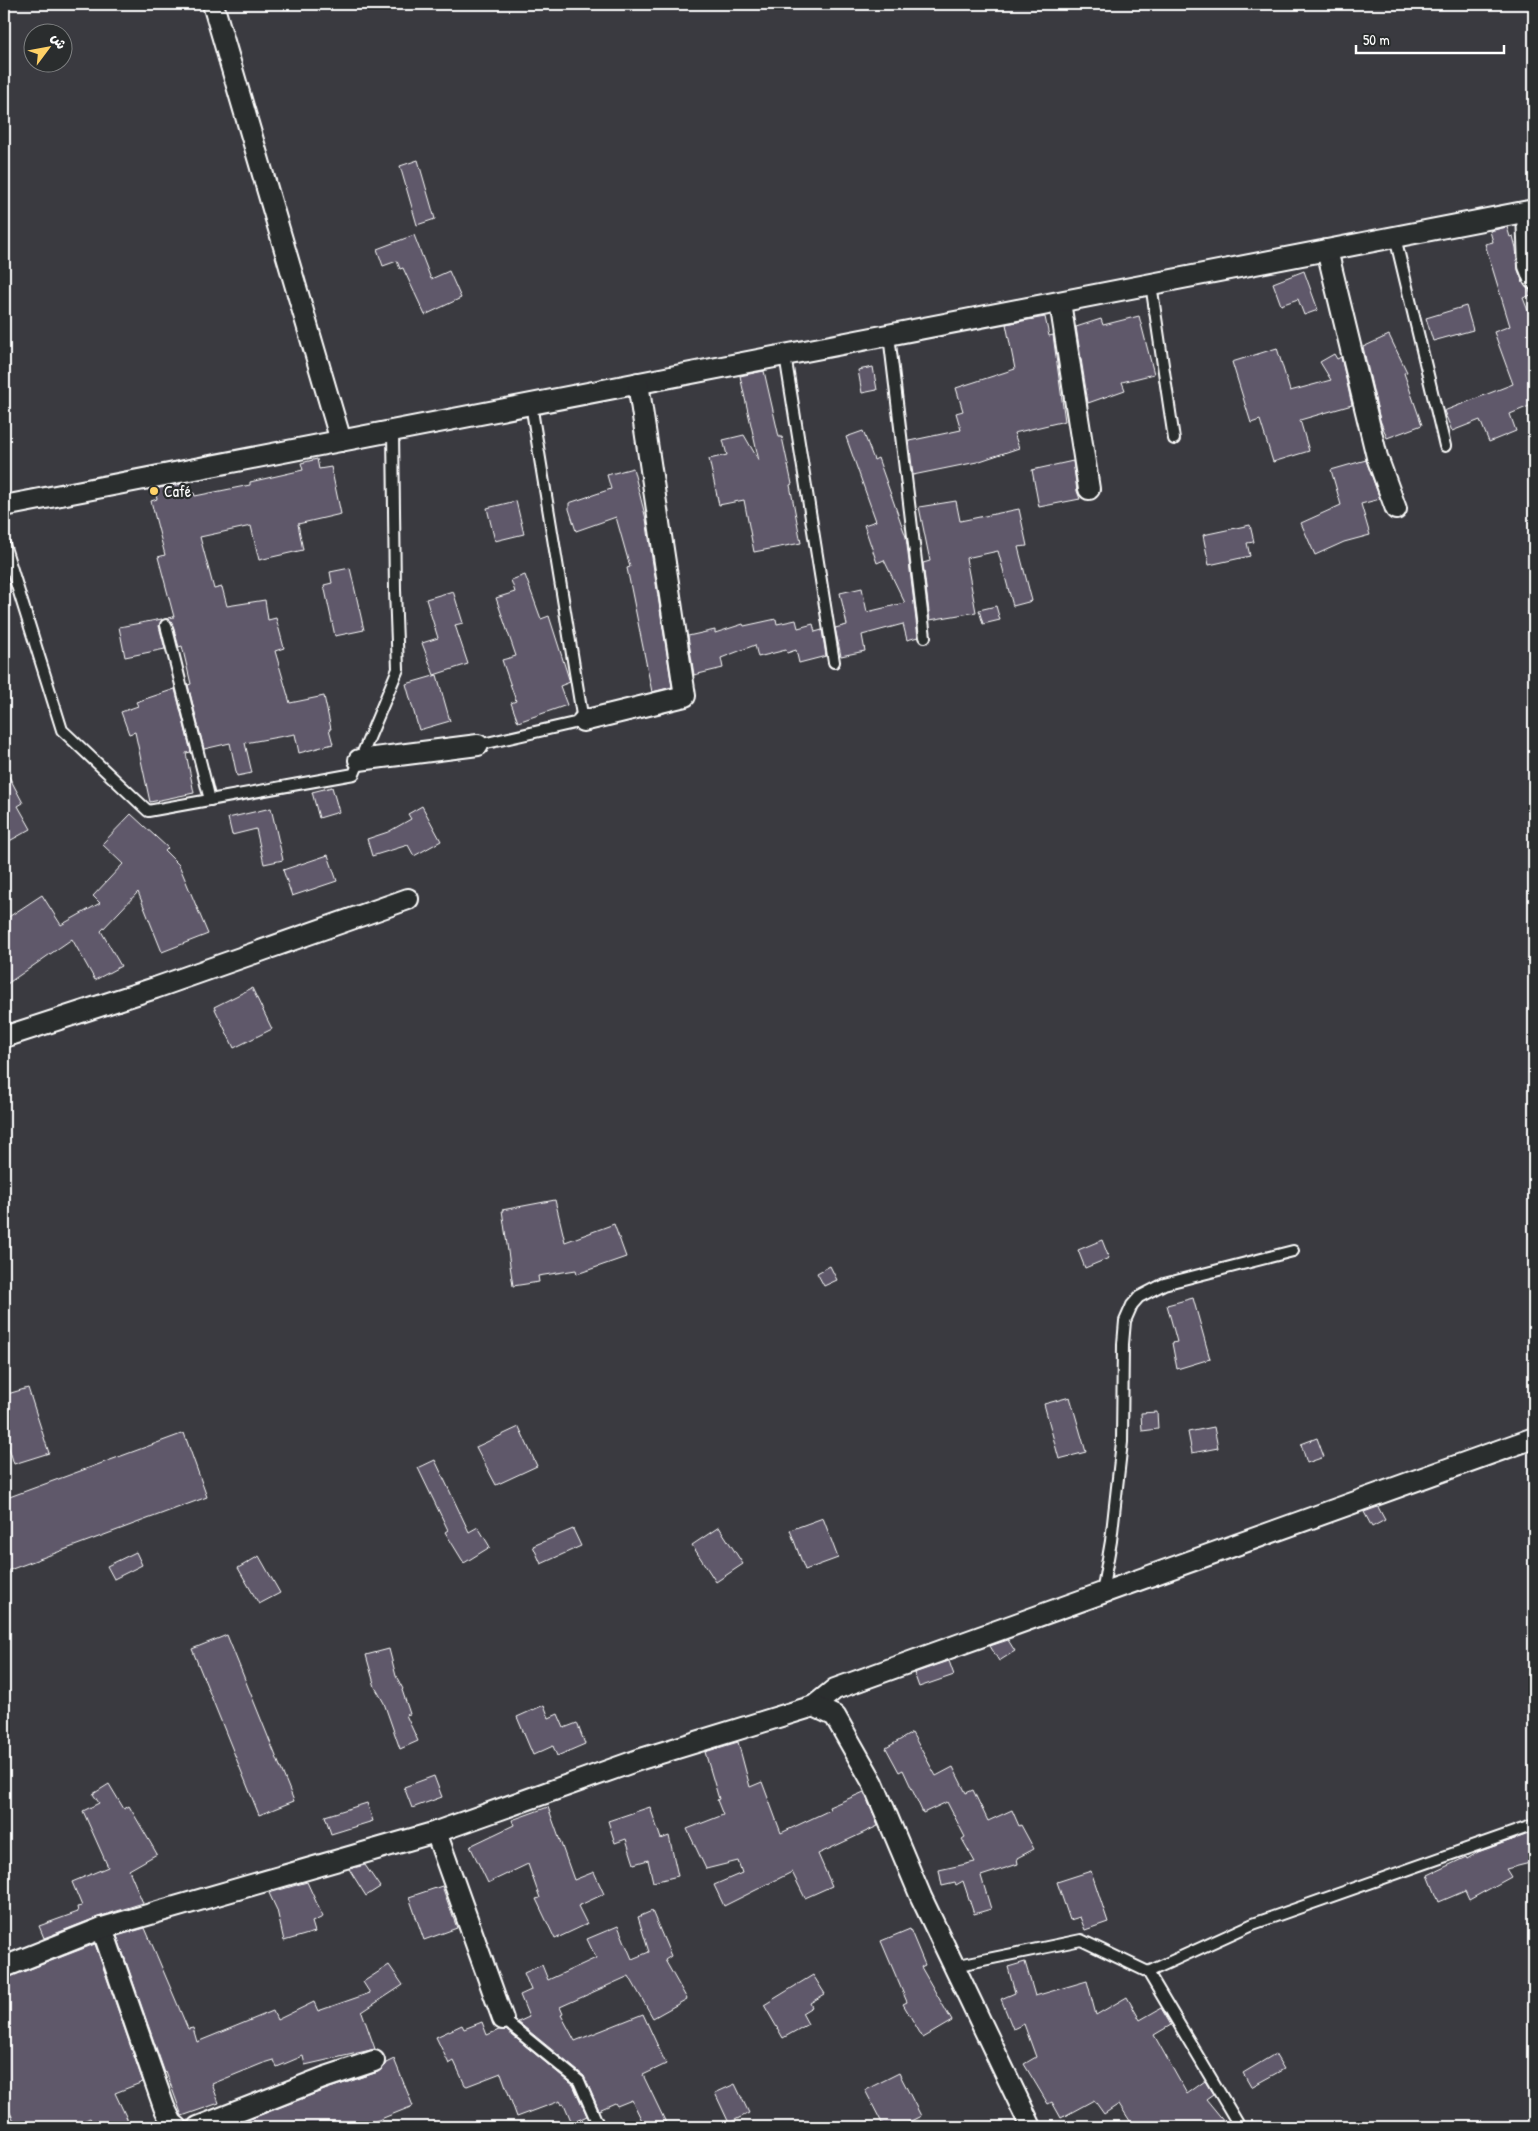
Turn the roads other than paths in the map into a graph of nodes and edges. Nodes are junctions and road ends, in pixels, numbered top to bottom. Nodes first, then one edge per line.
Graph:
1 (213, 4) edge
2 (1531, 211) edge
3 (1395, 237) junction
4 (1327, 250) junction
5 (1534, 279) edge
6 (1151, 284) junction
7 (1060, 302) junction
8 (889, 335) junction
9 (786, 355) junction
10 (638, 383) junction
11 (531, 404) junction
12 (393, 431) junction
13 (1174, 439) dead end
14 (341, 441) junction
15 (1445, 446) dead end
16 (1089, 489) dead end
17 (4, 506) edge
18 (1396, 508) dead end
19 (4, 544) edge
20 (166, 625) dead end
21 (925, 636) dead end
22 (834, 662) dead end
23 (583, 721) junction
24 (478, 745) joint
25 (359, 760) junction
26 (210, 800) junction
27 (408, 899) dead end
28 (4, 1037) edge
29 (1293, 1251) dead end
30 (1534, 1438) edge
31 (1102, 1594) junction
32 (814, 1706) junction
33 (1534, 1825) edge
34 (436, 1832) junction
35 (102, 1928) junction
36 (954, 1966) junction
37 (4, 1967) edge
38 (1148, 1972) junction
39 (503, 2019) joint
40 (374, 2061) dead end
41 (172, 2126) edge
42 (198, 2127) edge
43 (599, 2127) edge
44 (1031, 2127) edge
45 (1240, 2127) edge

1 - 14 street
2 - 3 street
2 - 5 street
3 - 4 street
3 - 15 lane
4 - 6 street
4 - 18 street
6 - 7 street
6 - 13 lane
7 - 8 street
7 - 16 street
8 - 9 street
8 - 21 lane
9 - 10 street
9 - 22 lane
10 - 11 street
10 - 23 street
11 - 12 street
11 - 23 lane
12 - 14 street
12 - 25 lane
14 - 17 street
19 - 26 lane
20 - 26 lane
23 - 24 lane
24 - 25 street
25 - 26 lane
27 - 28 street
29 - 31 lane
30 - 31 street
31 - 32 street
32 - 34 street
32 - 36 street
33 - 38 lane
34 - 35 street
34 - 39 street
35 - 37 street
35 - 41 street
36 - 38 lane
36 - 44 street
38 - 45 lane
39 - 43 lane
40 - 42 street

